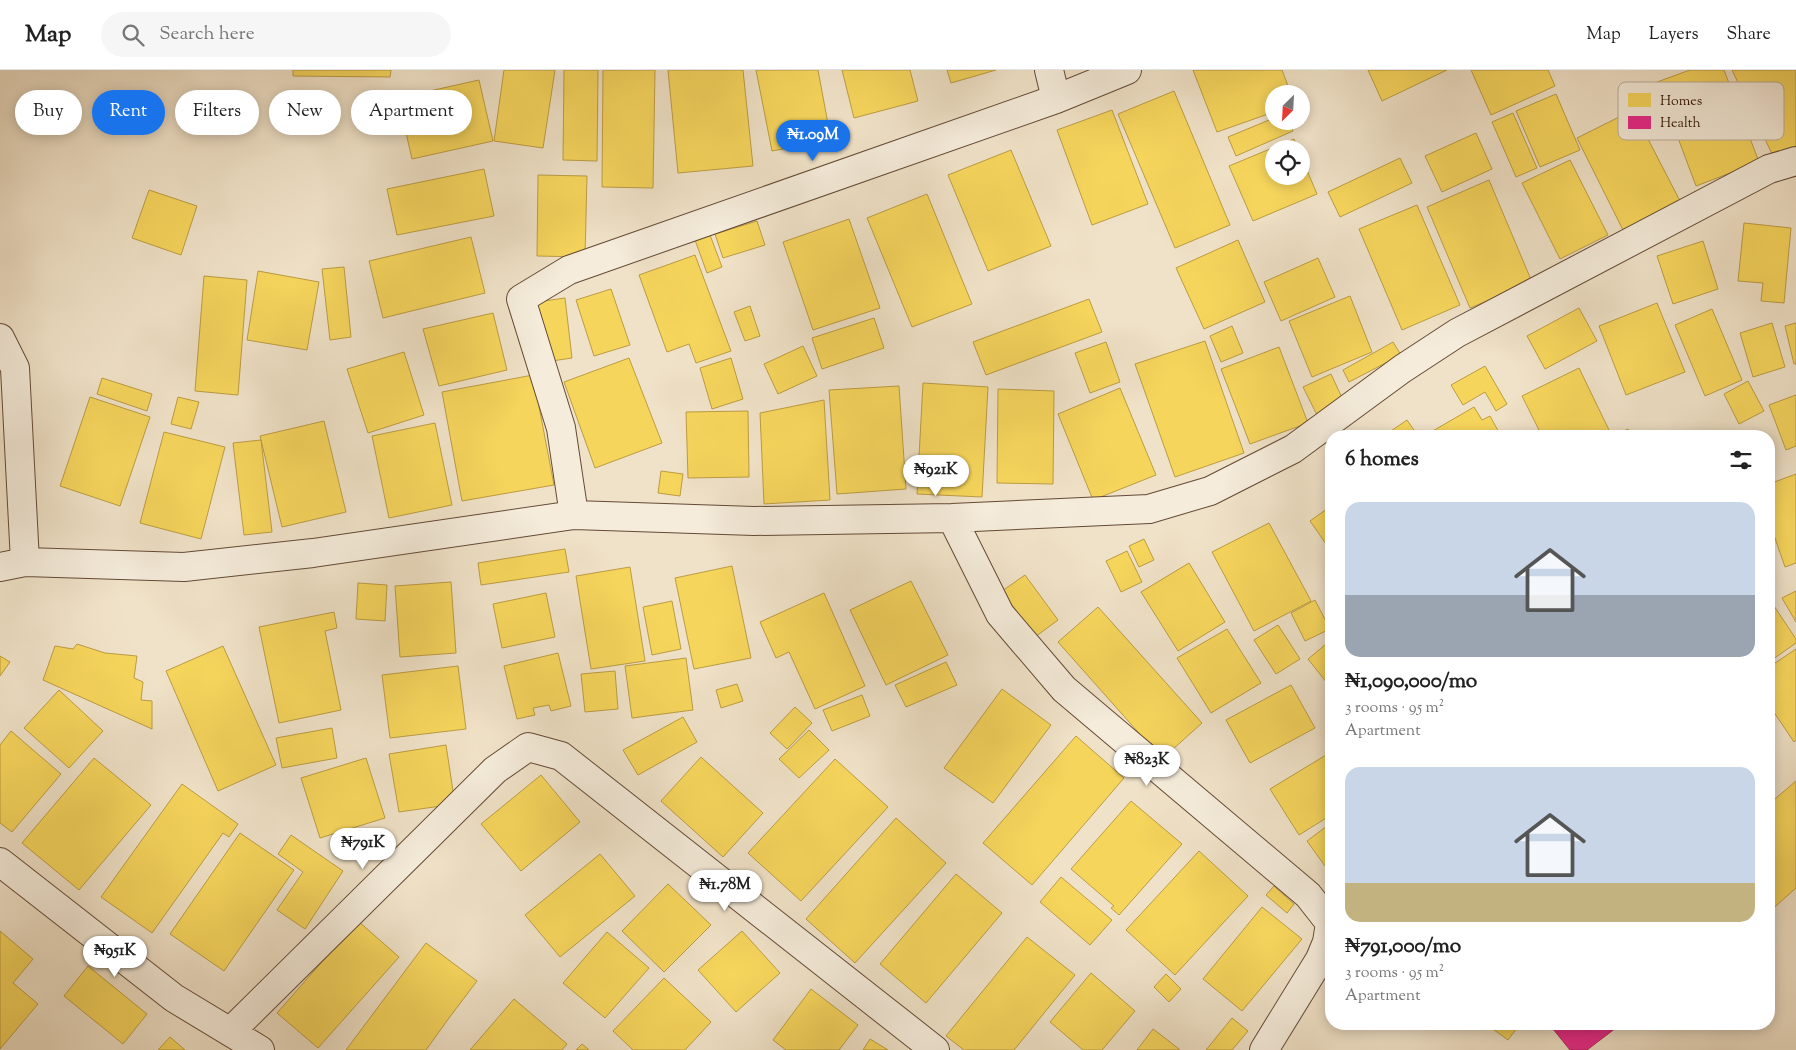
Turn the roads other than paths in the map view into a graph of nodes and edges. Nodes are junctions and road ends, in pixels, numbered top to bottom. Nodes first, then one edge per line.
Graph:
1 (1049, 70) edge
2 (1127, 70) edge
3 (1056, 98) junction
4 (1796, 161) edge
5 (0, 338) edge
6 (574, 515) junction
7 (952, 518) junction
8 (13, 564) edge
9 (0, 862) edge
10 (1325, 917) edge
11 (1325, 947) edge
12 (230, 1032) junction
13 (260, 1050) edge
14 (936, 1050) edge
15 (1264, 1050) edge

1 - 3 street
2 - 3 street
3 - 6 street
4 - 7 street
5 - 8 street
6 - 7 street
6 - 8 street
7 - 10 street
9 - 12 street
11 - 15 street
12 - 13 street
12 - 14 street

